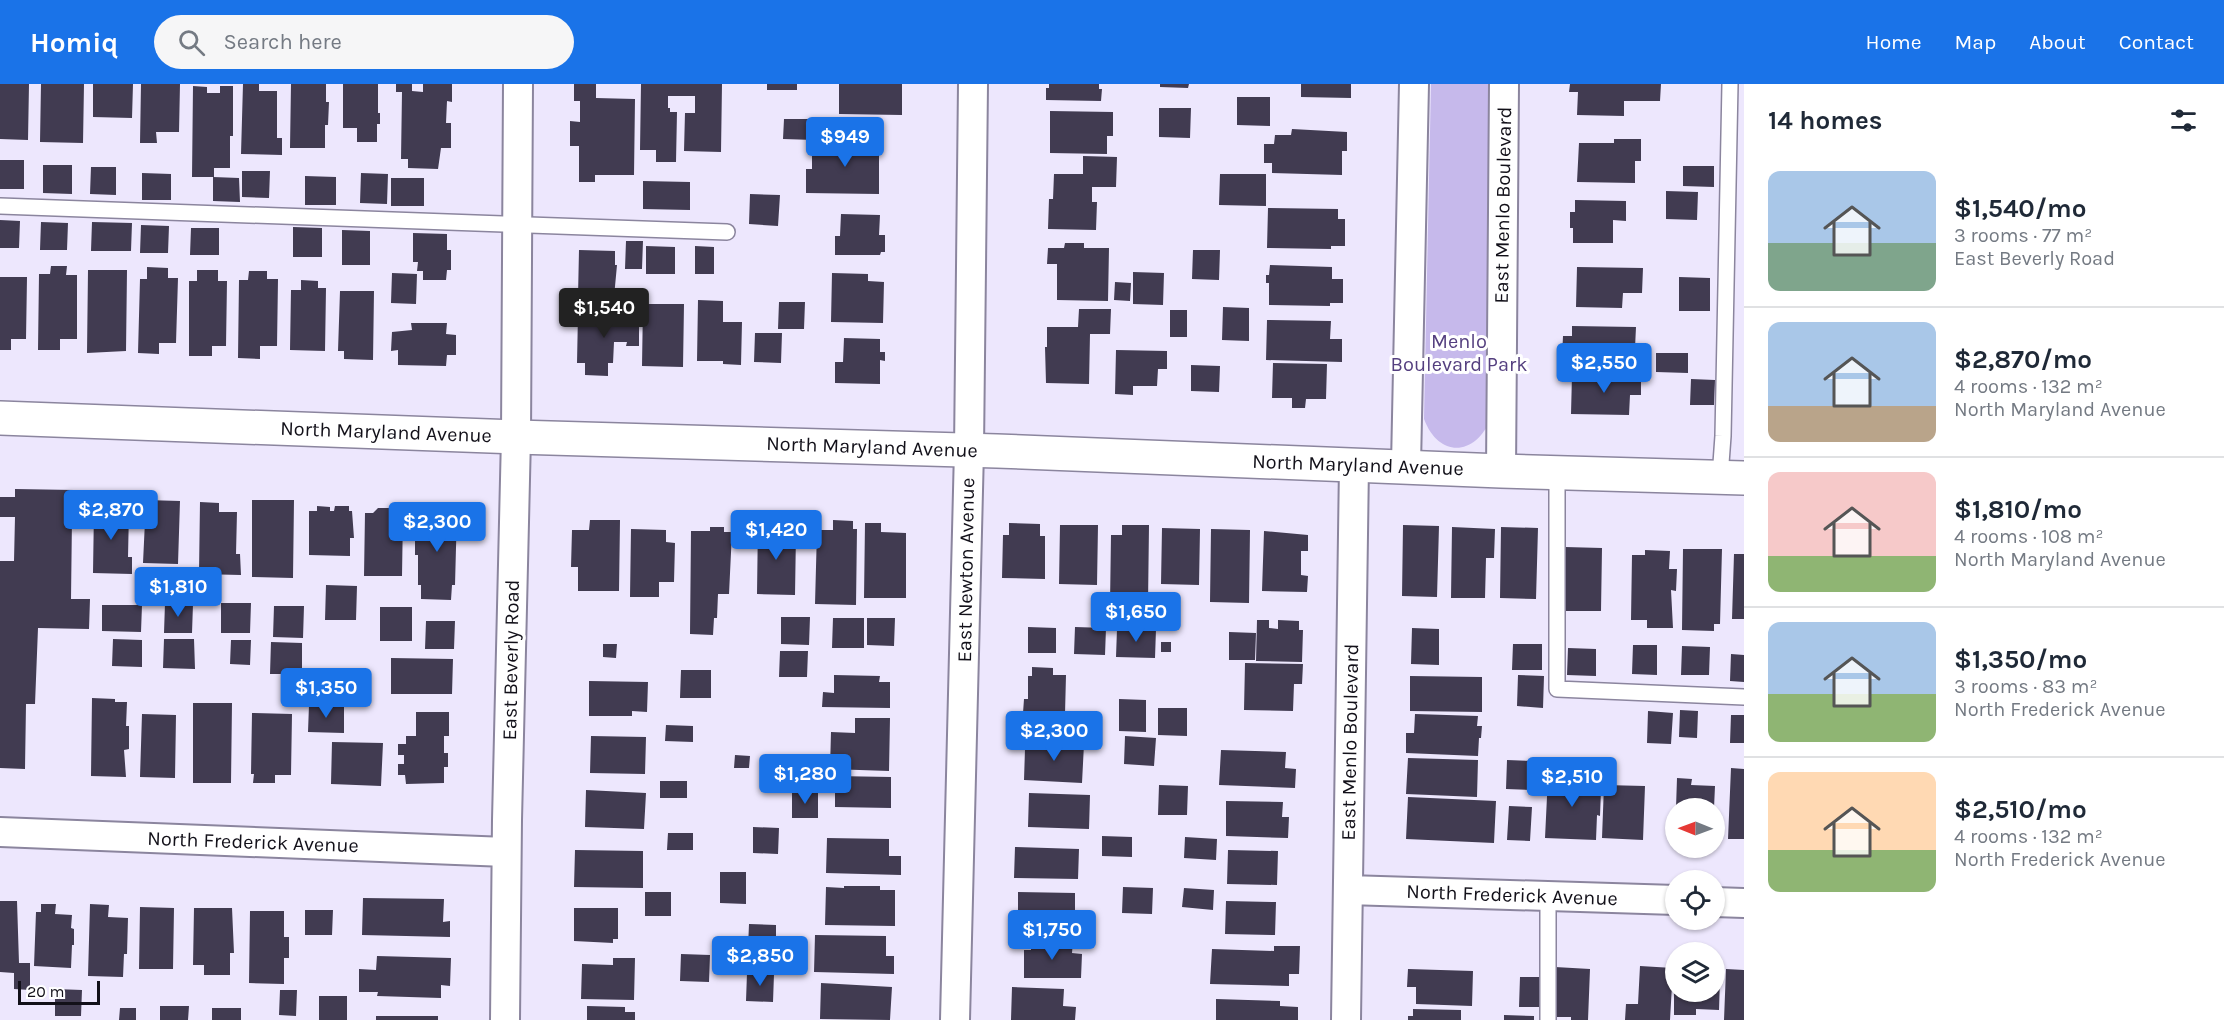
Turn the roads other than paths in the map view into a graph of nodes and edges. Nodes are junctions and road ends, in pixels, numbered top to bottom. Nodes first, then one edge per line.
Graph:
1 (518, 84) edge
2 (973, 84) edge
3 (1413, 84) edge
4 (1504, 84) edge
5 (1730, 84) edge
6 (0, 206) edge
7 (517, 223) junction
8 (727, 232) dead end
9 (0, 418) edge
10 (516, 437) junction
11 (969, 450) junction
12 (1354, 465) junction
13 (1406, 465) junction
14 (1501, 471) junction
15 (1557, 472) junction
16 (1732, 478) edge
17 (1744, 697) edge
18 (0, 832) edge
19 (506, 852) junction
20 (1348, 890) junction
21 (1548, 896) junction
22 (1665, 900) edge
23 (1725, 902) edge
24 (1744, 903) edge
25 (505, 1020) edge
26 (955, 1020) edge
27 (1346, 1020) edge
28 (1548, 1020) edge

1 - 7 street, East Beverly Road
2 - 11 street, East Newton Avenue
3 - 13 street
4 - 14 street, East Menlo Boulevard
5 - 16 lane
6 - 7 lane
7 - 8 lane
7 - 10 street, East Beverly Road
9 - 10 street, North Maryland Avenue
10 - 11 street, North Maryland Avenue
10 - 19 street, East Beverly Road
11 - 12 street, North Maryland Avenue
11 - 26 street, East Newton Avenue
12 - 13 street, North Maryland Avenue
12 - 20 street, East Menlo Boulevard
13 - 14 street, North Maryland Avenue
14 - 15 street, North Maryland Avenue
15 - 16 street, North Maryland Avenue
15 - 17 lane
18 - 19 street, North Frederick Avenue
19 - 25 street, East Beverly Road
20 - 21 street, North Frederick Avenue
20 - 27 street, East Menlo Boulevard
21 - 22 street, North Frederick Avenue
21 - 28 lane
23 - 24 street

